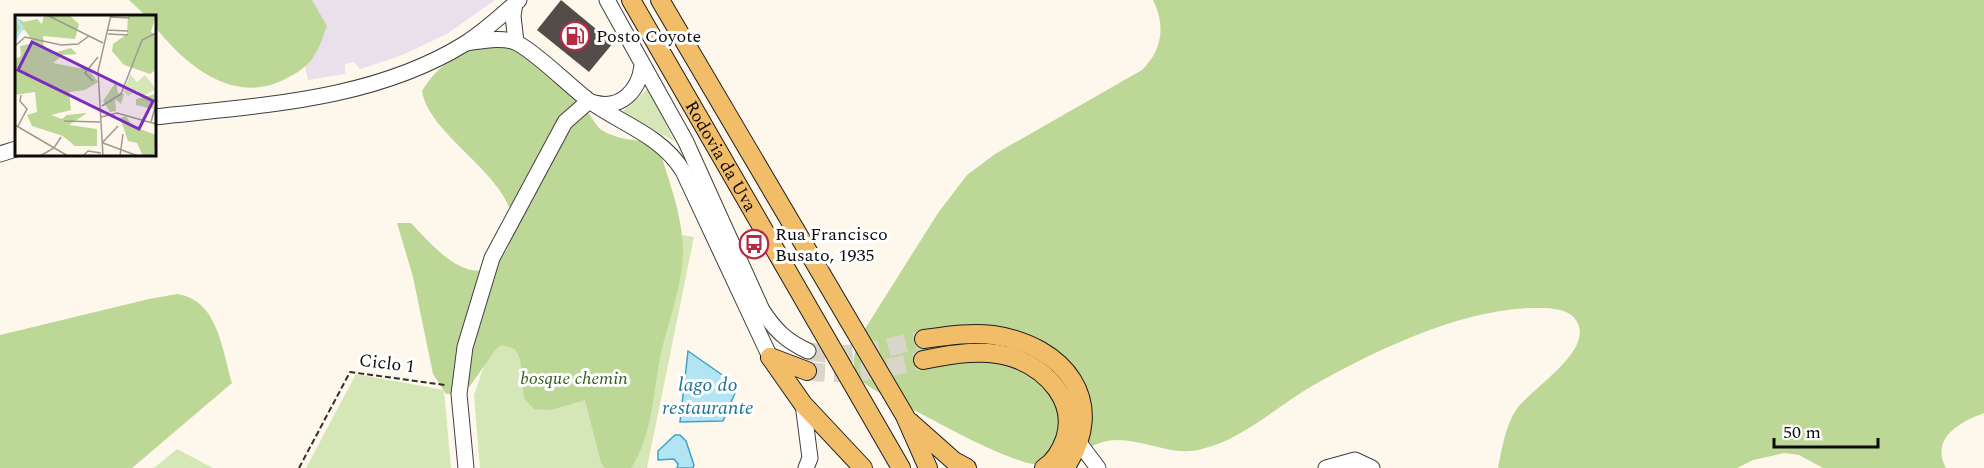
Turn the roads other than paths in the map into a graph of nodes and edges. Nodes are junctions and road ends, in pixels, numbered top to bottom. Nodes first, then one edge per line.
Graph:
1 (607, 0) edge
2 (631, 0) edge
3 (660, 0) edge
4 (517, 2) edge
5 (516, 42) junction
6 (466, 43) junction
7 (642, 66) junction
8 (589, 101) junction
9 (156, 117) edge
10 (15, 149) edge
11 (0, 154) edge
12 (924, 339) tunnel mouth
13 (808, 351) tunnel mouth
14 (770, 357) junction
15 (923, 360) tunnel mouth
16 (807, 371) tunnel mouth
17 (803, 404) junction
18 (905, 416) junction
19 (1080, 444) junction
20 (466, 468) edge
21 (806, 468) edge
22 (863, 468) edge
23 (901, 468) edge
24 (928, 468) edge
25 (967, 468) edge
26 (1044, 468) edge
27 (1065, 468) edge
28 (1098, 468) edge
29 (1326, 468) edge
30 (1372, 468) edge

1 - 7 street
2 - 23 main road, Rodovia da Uva
3 - 18 main road, Rodovia da Uva
4 - 5 street
4 - 6 street
5 - 6 street
5 - 8 street
6 - 9 street
7 - 8 street
7 - 13 street
8 - 14 street
8 - 20 street
10 - 11 street
12 - 19 main road
14 - 16 main road
14 - 17 main road
15 - 26 main road
17 - 21 street
17 - 22 main road
18 - 24 main road, Rodovia da Uva
18 - 25 main road
19 - 27 main road
19 - 28 street
29 - 30 street

